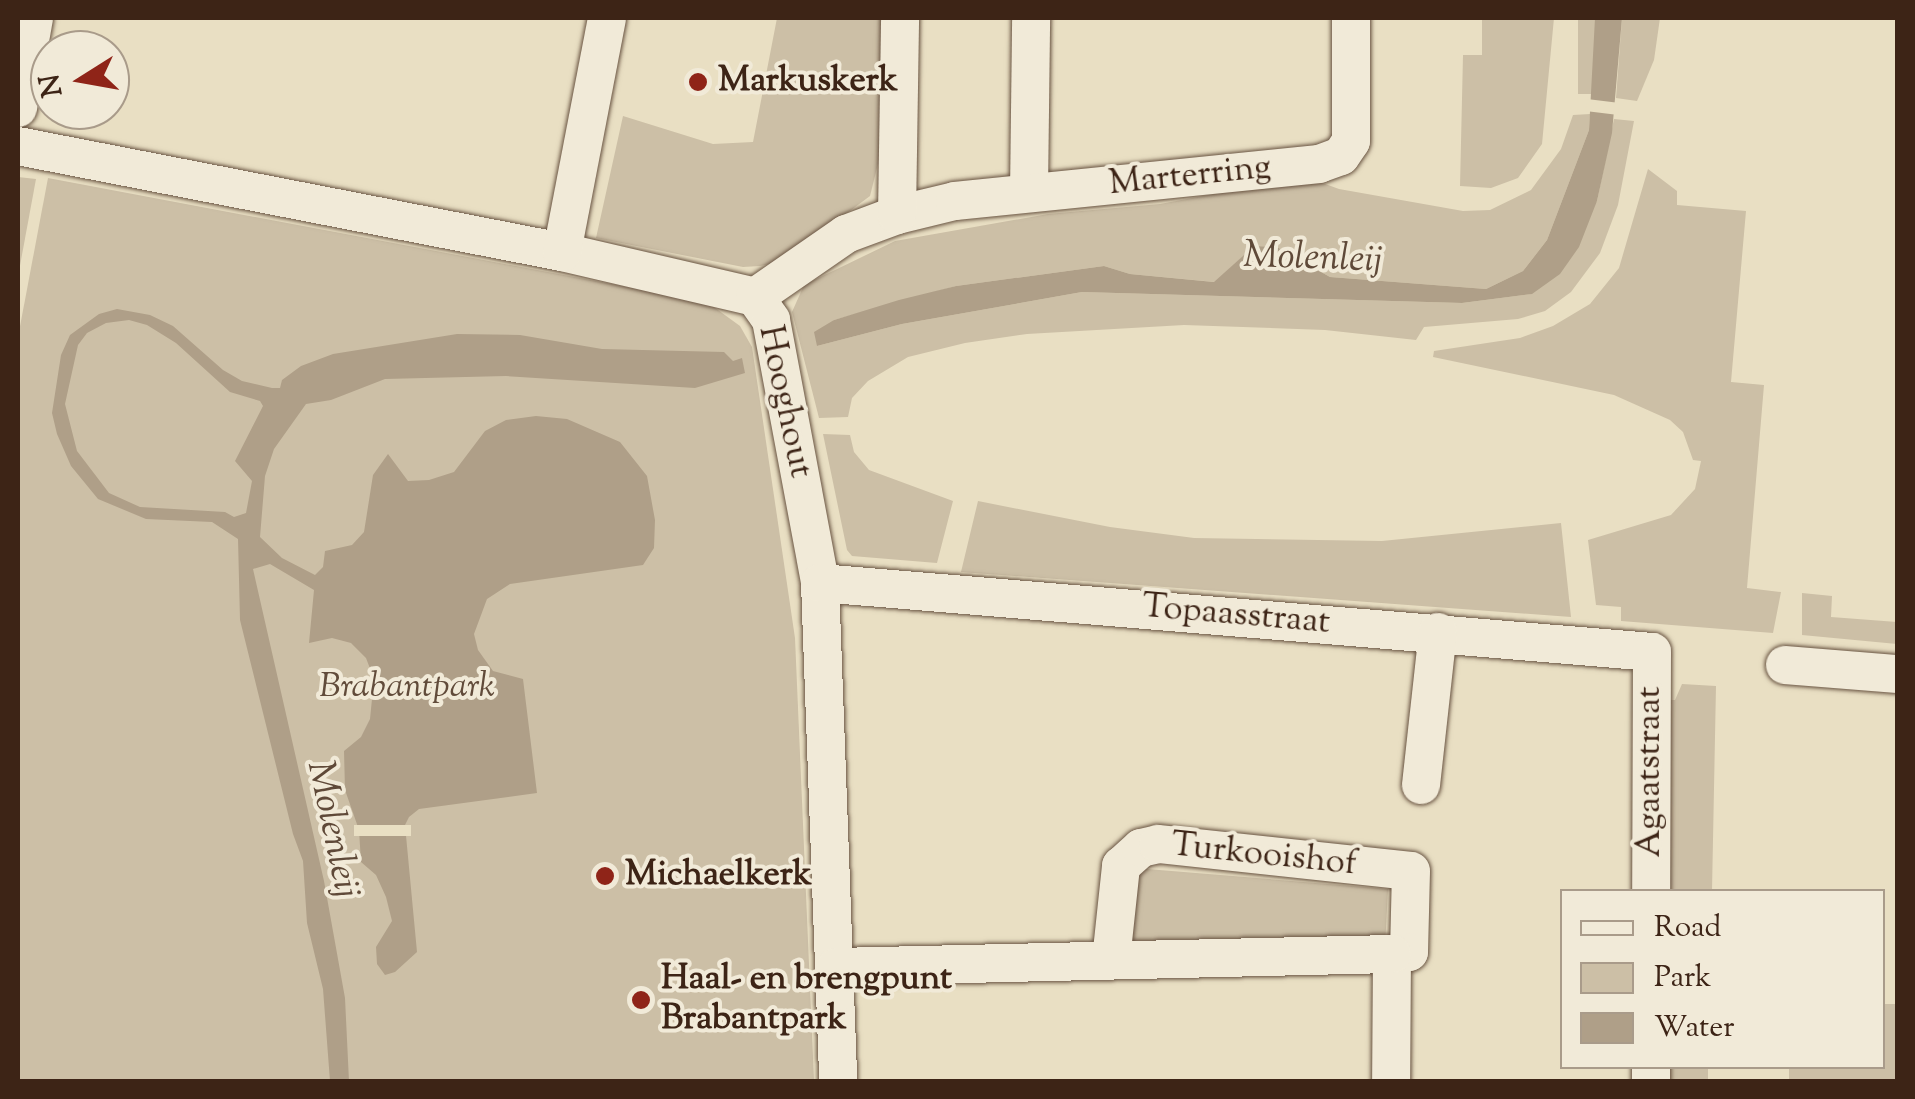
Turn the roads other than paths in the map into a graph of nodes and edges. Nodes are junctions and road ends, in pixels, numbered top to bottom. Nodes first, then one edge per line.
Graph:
1 (34, 18) edge
2 (608, 18) edge
3 (900, 18) edge
4 (1030, 18) edge
5 (1351, 18) edge
6 (18, 108) edge
7 (18, 146) edge
8 (1029, 194) junction
9 (898, 215) junction
10 (562, 252) junction
11 (755, 296) junction
12 (820, 583) junction
13 (1438, 632) junction
14 (1652, 652) joint
15 (1785, 664) dead end
16 (1898, 674) edge
17 (1421, 785) dead end
18 (1651, 889) edge
19 (1392, 954) junction
20 (1112, 960) junction
21 (836, 967) junction
22 (838, 1082) edge
23 (1391, 1082) edge

1 - 6 street
2 - 10 street
3 - 9 street
4 - 8 street
5 - 8 street, Marterring
7 - 10 street, Hooghout
8 - 9 street, Marterring
9 - 11 street, Marterring
10 - 11 street, Hooghout
11 - 12 street, Hooghout
12 - 13 street, Topaasstraat
12 - 21 street, Hooghout
13 - 14 street, Topaasstraat
13 - 17 street
14 - 18 street, Agaatstraat
15 - 16 street
19 - 20 street
19 - 20 street, Turkooishof
19 - 23 street, Turkooishof
20 - 21 street
21 - 22 street, Hooghout

